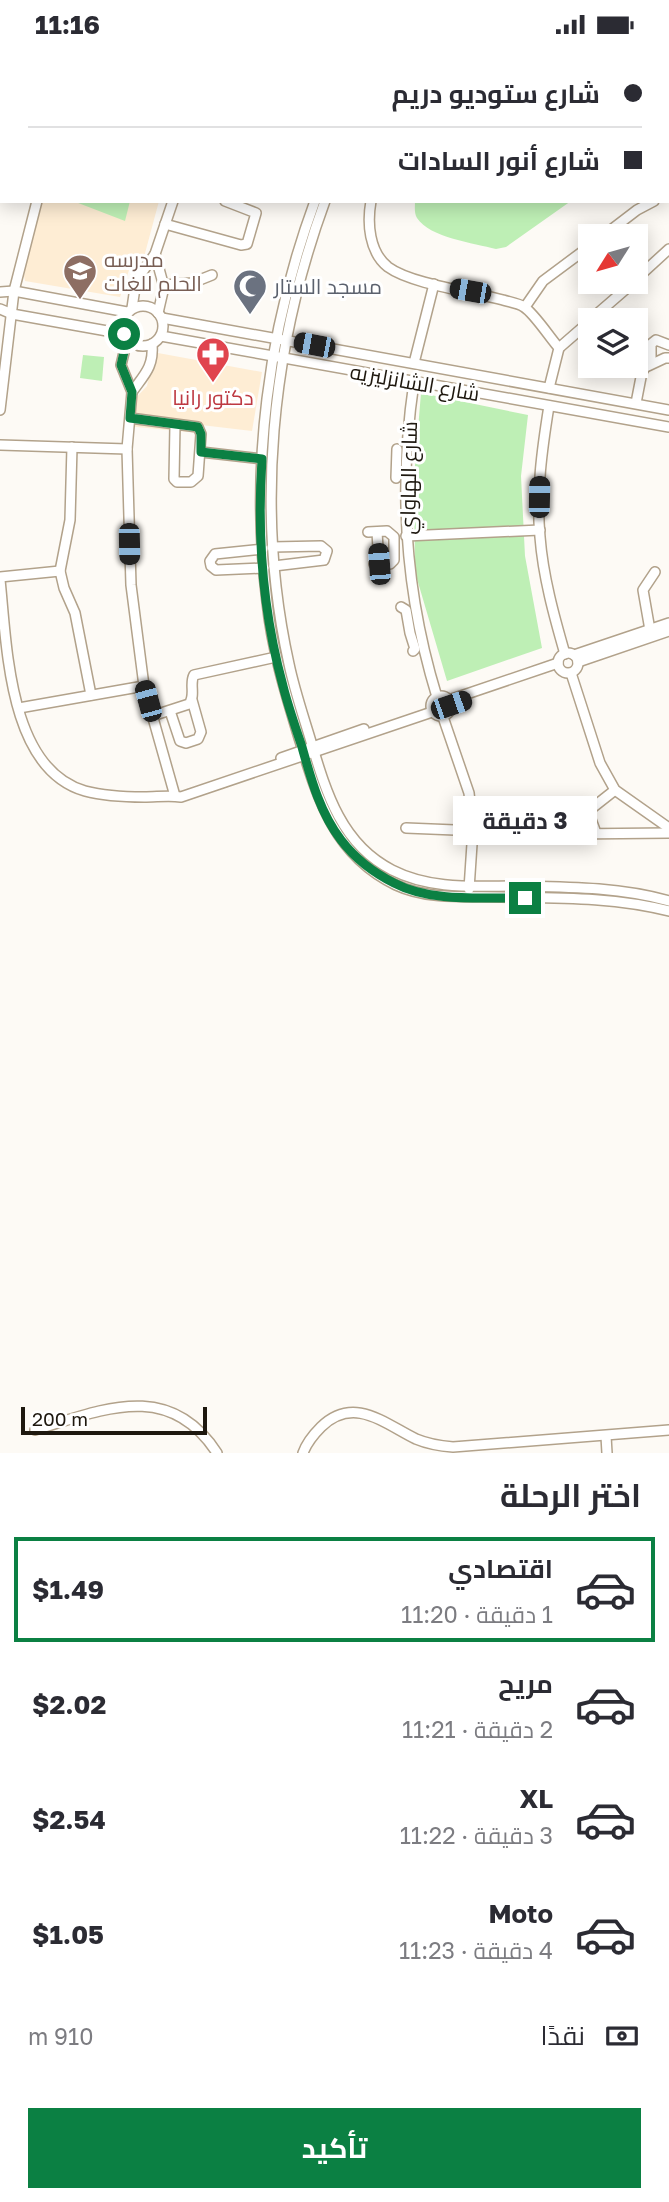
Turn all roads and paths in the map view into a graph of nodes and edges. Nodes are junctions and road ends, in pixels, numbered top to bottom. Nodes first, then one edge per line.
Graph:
1 (36, 203) edge
2 (172, 203) edge
3 (230, 203) edge
4 (314, 203) edge
5 (324, 203) edge
6 (372, 203) edge
7 (650, 203) edge
8 (165, 224) junction
9 (619, 224) edge
10 (669, 249) edge
11 (155, 254) junction
12 (578, 255) edge
13 (648, 268) edge
14 (212, 275) dead end
15 (434, 284) junction
16 (164, 285) junction
17 (14, 291) junction
18 (0, 292) edge
19 (620, 294) edge
20 (525, 307) junction
21 (604, 308) edge
22 (0, 309) edge
23 (130, 310) junction
24 (12, 314) junction
25 (160, 316) junction
26 (578, 331) edge
27 (161, 336) junction
28 (125, 337) junction
29 (276, 338) junction
30 (287, 340) junction
31 (152, 344) junction
32 (669, 345) edge
33 (559, 348) junction
34 (368, 355) junction
35 (279, 357) junction
36 (669, 358) edge
37 (414, 363) junction
38 (648, 366) joint
39 (365, 374) junction
40 (480, 375) junction
41 (640, 378) edge
42 (414, 382) junction
43 (549, 388) junction
44 (132, 392) junction
45 (478, 393) junction
46 (592, 396) junction
47 (636, 403) junction
48 (550, 406) junction
49 (0, 410) edge
50 (669, 410) edge
51 (589, 413) junction
52 (130, 418) junction
53 (175, 425) junction
54 (669, 425) edge
55 (0, 445) edge
56 (72, 447) junction
57 (127, 449) junction
58 (397, 449) dead end
59 (201, 452) junction
60 (262, 459) junction
61 (400, 467) junction
62 (540, 530) junction
63 (406, 541) junction
64 (394, 547) junction
65 (268, 548) junction
66 (274, 566) junction
67 (264, 568) junction
68 (60, 571) junction
69 (654, 572) dead end
70 (0, 578) edge
71 (401, 607) dead end
72 (669, 623) edge
73 (413, 627) junction
74 (650, 630) junction
75 (669, 631) edge
76 (413, 651) dead end
77 (276, 657) junction
78 (572, 657) junction
79 (559, 666) junction
80 (571, 673) junction
81 (144, 685) junction
82 (91, 695) junction
83 (437, 697) junction
84 (192, 700) junction
85 (450, 703) junction
86 (19, 708) junction
87 (431, 710) junction
88 (170, 711) junction
89 (152, 716) junction
90 (443, 717) junction
91 (314, 749) junction
92 (303, 753) junction
93 (615, 790) junction
94 (175, 796) junction
95 (588, 811) junction
96 (406, 828) dead end
97 (473, 829) junction
98 (669, 830) edge
99 (563, 831) junction
100 (596, 833) junction
101 (380, 869) junction
102 (469, 891) junction
103 (669, 901) edge
104 (669, 911) edge
105 (35, 1430) dead end
106 (669, 1430) edge
107 (606, 1436) junction
108 (453, 1450) edge
109 (217, 1453) edge
110 (303, 1453) edge
111 (607, 1453) edge

1 - 17 street
2 - 8 street
3 - 8 street
4 - 29 street
5 - 30 street
6 - 15 street
7 - 9 street
8 - 11 street
10 - 13 street
11 - 16 street
11 - 23 street
12 - 20 street
14 - 16 street
15 - 20 street
15 - 37 street
16 - 25 street
17 - 18 street
17 - 23 street
17 - 24 street
19 - 21 street
20 - 33 street
22 - 24 street
23 - 25 street
23 - 28 street
24 - 28 street
24 - 49 street
25 - 27 street
25 - 29 street, شارع الشانزليزيه
26 - 33 street
27 - 31 street
27 - 35 street, شارع الشانزليزيه
28 - 31 street
28 - 44 street
29 - 30 street, شارع الشانزليزيه
29 - 35 street
30 - 34 street, شارع الشانزليزيه
30 - 35 street
31 - 44 street
32 - 38 street
33 - 43 street
34 - 37 street, شارع الشانزليزيه
34 - 39 street
35 - 39 street, شارع الشانزليزيه
35 - 60 street
35 - 65 street
36 - 38 street
37 - 40 street, شارع الشانزليزيه
39 - 42 street, شارع الشانزليزيه
40 - 43 street, شارع الشانزليزيه
40 - 45 street
41 - 47 street
42 - 45 street, شارع الشانزليزيه
42 - 61 street, شارع الهاواي
43 - 46 street, شارع الشانزليزيه
44 - 52 street
45 - 48 street, شارع الشانزليزيه
46 - 47 street, شارع الشانزليزيه
46 - 51 street
47 - 50 street, شارع الشانزليزيه
48 - 51 street, شارع الشانزليزيه
48 - 62 street
51 - 54 street, شارع الشانزليزيه
52 - 53 street
52 - 57 street
53 - 59 street
53 - 59 street
55 - 56 street
56 - 57 street
56 - 68 street
57 - 81 street
58 - 61 street
59 - 60 street
60 - 65 street
61 - 63 street, شارع الهاواي
62 - 63 street
62 - 78 street
63 - 64 street
63 - 73 street, شارع الهاواي
64 - 64 street
65 - 66 street
65 - 66 street
65 - 67 street
65 - 67 street
66 - 91 street
67 - 77 street
68 - 70 street
68 - 82 street
69 - 74 street
70 - 86 street
71 - 73 street
72 - 74 street
73 - 76 street
73 - 83 street, شارع الهاواي
74 - 78 street
75 - 78 street
77 - 84 street
77 - 92 street
78 - 79 street
78 - 80 street
79 - 80 street
79 - 85 street
80 - 93 street
81 - 82 street
81 - 89 street
82 - 86 street
83 - 85 street
83 - 87 street
84 - 88 street
84 - 88 street
85 - 90 street
86 - 94 street
87 - 90 street
87 - 91 street
88 - 89 street
89 - 94 street
90 - 97 street
91 - 92 street
91 - 101 street
92 - 94 street
92 - 101 street
93 - 95 street
93 - 98 street
95 - 99 street
95 - 100 street
96 - 97 street
97 - 99 street
97 - 102 street
98 - 100 street
99 - 100 street
101 - 102 street
102 - 103 street
102 - 104 street
105 - 109 street
106 - 107 street
107 - 108 street
107 - 111 street
108 - 110 street

